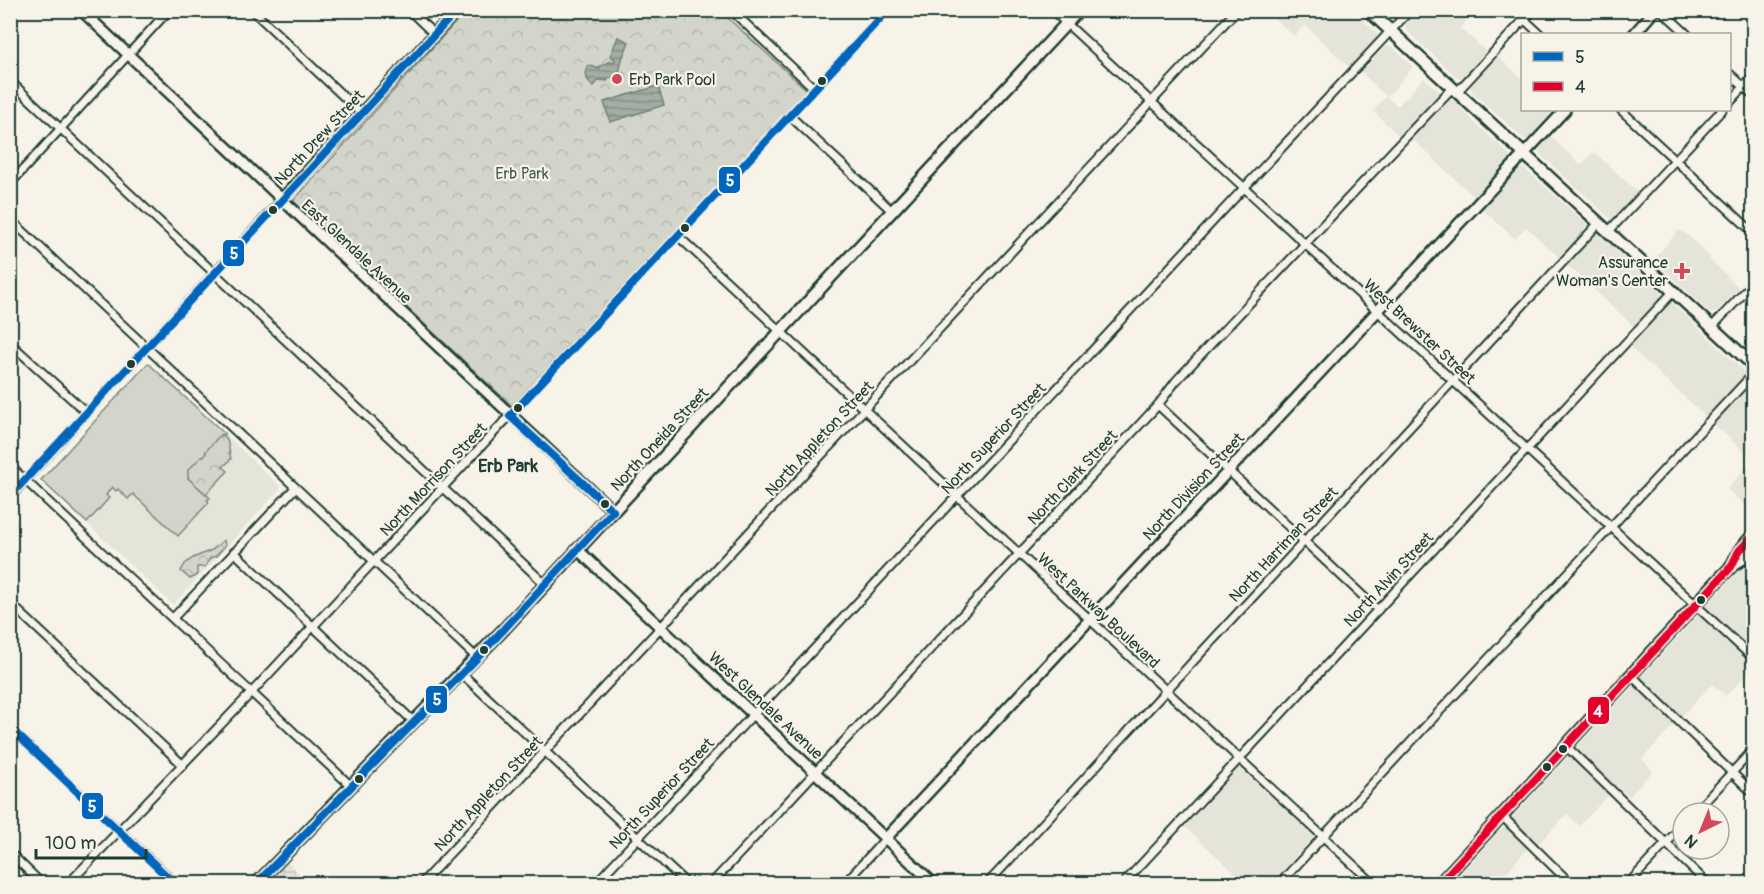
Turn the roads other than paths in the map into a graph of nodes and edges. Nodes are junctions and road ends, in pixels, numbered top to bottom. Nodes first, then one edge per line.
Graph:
1 (81, 10) edge
2 (169, 10) edge
3 (252, 10) edge
4 (409, 10) edge
5 (457, 10) edge
6 (731, 10) edge
7 (888, 10) edge
8 (1052, 10) edge
9 (1079, 10) edge
10 (1237, 10) edge
11 (1368, 10) edge
12 (1410, 10) edge
13 (1515, 10) edge
14 (1533, 10) edge
15 (1655, 10) edge
16 (1661, 10) edge
17 (1524, 20) junction
18 (1066, 24) junction
19 (1391, 31) junction
20 (1539, 33) edge
21 (1635, 33) edge
22 (1686, 33) edge
23 (434, 34) junction
24 (129, 56) junction
25 (1731, 75) edge
26 (1754, 76) edge
27 (10, 81) edge
28 (1743, 87) junction
29 (815, 88) junction
30 (1454, 90) junction
31 (1754, 96) edge
32 (1731, 101) edge
33 (1151, 102) junction
34 (1564, 111) edge
35 (1622, 111) edge
36 (1721, 111) edge
37 (361, 114) junction
38 (790, 116) junction
39 (62, 129) junction
40 (1524, 154) junction
41 (1675, 160) junction
42 (10, 184) edge
43 (1244, 188) junction
44 (281, 200) junction
45 (892, 211) junction
46 (10, 219) edge
47 (1599, 223) junction
48 (1608, 232) junction
49 (1754, 233) edge
50 (678, 236) junction
51 (1305, 243) junction
52 (215, 273) junction
53 (1754, 282) edge
54 (1673, 292) junction
55 (1378, 311) junction
56 (1711, 328) junction
57 (781, 331) junction
58 (10, 343) edge
59 (147, 347) junction
60 (1754, 366) edge
61 (1754, 373) edge
62 (1453, 380) junction
63 (1158, 405) junction
64 (865, 409) junction
65 (87, 413) junction
66 (510, 416) junction
67 (1527, 448) junction
68 (10, 466) edge
69 (1228, 471) junction
70 (25, 480) junction
71 (442, 487) junction
72 (295, 488) junction
73 (957, 496) junction
74 (10, 497) edge
75 (613, 512) junction
76 (1611, 526) junction
77 (1754, 534) edge
78 (1305, 542) junction
79 (577, 549) junction
80 (1754, 549) edge
81 (234, 552) junction
82 (1018, 554) junction
83 (374, 561) junction
84 (1731, 567) junction
85 (546, 585) junction
86 (10, 603) edge
87 (1696, 605) junction
88 (1378, 610) junction
89 (173, 618) junction
90 (1090, 620) junction
91 (312, 627) junction
92 (661, 627) junction
93 (477, 658) junction
94 (1754, 659) edge
95 (462, 674) junction
96 (1631, 675) junction
97 (1165, 690) junction
98 (252, 692) junction
99 (753, 714) junction
100 (414, 722) junction
101 (10, 728) edge
102 (1566, 746) junction
103 (1754, 749) edge
104 (545, 752) junction
105 (1239, 758) junction
106 (183, 765) junction
107 (815, 771) junction
108 (1732, 772) junction
109 (351, 786) junction
110 (1754, 794) edge
111 (1705, 801) edge
112 (1501, 815) junction
113 (119, 831) junction
114 (1323, 837) junction
115 (637, 838) junction
116 (886, 838) junction
117 (1671, 838) edge
118 (1666, 843) junction
119 (10, 853) edge
120 (42, 884) edge
121 (68, 884) edge
122 (176, 884) edge
123 (256, 884) edge
124 (421, 884) edge
125 (594, 884) edge
126 (687, 884) edge
127 (711, 884) edge
128 (844, 884) edge
129 (934, 884) edge
130 (987, 884) edge
131 (1123, 884) edge
132 (1279, 884) edge
133 (1374, 884) edge
134 (1439, 884) edge
135 (1571, 884) edge
136 (1628, 884) edge
137 (1708, 884) edge

1 - 24 street, East Glendale Avenue
2 - 24 street
3 - 37 street
4 - 23 street
5 - 23 street, North Drew Street
6 - 29 street
7 - 29 street, North Morrison Street
8 - 18 street, West Brewster Street
9 - 18 main road, North Oneida Street
10 - 33 street, North Appleton Street
11 - 19 main road
12 - 19 street, North Superior Street
13 - 17 street
14 - 17 street, North Clark Street
15 - 21 street
16 - 22 street
17 - 20 street
17 - 30 street, North Clark Street
18 - 33 street, West Brewster Street
18 - 45 main road, North Oneida Street
19 - 30 main road
19 - 43 street, North Superior Street
23 - 37 street, North Drew Street
24 - 39 street
24 - 44 street, East Glendale Avenue
25 - 28 street
26 - 28 street
27 - 39 street
28 - 31 street
28 - 32 street
29 - 38 street, North Morrison Street
30 - 40 main road
30 - 51 street, North Clark Street
33 - 43 street, West Brewster Street
33 - 64 street, North Appleton Street
34 - 40 street, North Division Street
35 - 41 street
36 - 41 street
37 - 44 street, North Drew Street
38 - 45 street
38 - 50 street, North Morrison Street
39 - 42 street
39 - 52 street
40 - 47 main road
40 - 55 street, North Division Street
41 - 48 street
41 - 49 street
43 - 51 street, West Brewster Street
43 - 73 street, North Superior Street
44 - 52 street, North Drew Street
44 - 66 street, East Glendale Avenue
45 - 57 main road, North Oneida Street
46 - 59 street
47 - 48 main road
47 - 62 street, North Harriman Street
48 - 54 main road
50 - 57 street, West Parkway Boulevard
50 - 66 street, North Morrison Street
51 - 55 street, West Brewster Street
51 - 63 street, North Clark Street
52 - 59 street, North Drew Street
52 - 71 street
53 - 56 street
54 - 56 main road
54 - 67 street, North Alvin Street
55 - 62 street, West Brewster Street
55 - 69 street, North Division Street
56 - 60 main road
57 - 64 street, West Parkway Boulevard
57 - 75 main road, North Oneida Street
58 - 65 street
59 - 65 street, North Drew Street
59 - 72 street
61 - 76 street
62 - 67 street, West Brewster Street
62 - 78 street, North Harriman Street
63 - 69 street
63 - 82 street, North Clark Street
64 - 73 street, West Parkway Boulevard
64 - 92 street, North Appleton Street
65 - 70 street, North Drew Street
66 - 71 street, North Morrison Street
66 - 75 street, East Glendale Avenue
67 - 76 street, West Brewster Street
67 - 88 street, North Alvin Street
68 - 70 street
69 - 78 street
69 - 90 street, North Division Street
70 - 74 street, North Drew Street
70 - 89 street
71 - 83 street, North Morrison Street
71 - 85 street
72 - 81 street
72 - 83 street
73 - 82 street, West Parkway Boulevard
73 - 99 street, North Superior Street
75 - 79 main road, North Oneida Street
76 - 87 street, West Brewster Street
76 - 114 street
77 - 84 main road
78 - 88 street
78 - 97 street, North Harriman Street
79 - 85 main road, North Oneida Street
79 - 92 street, West Glendale Avenue
80 - 84 main road
81 - 89 street
81 - 91 street
82 - 90 street, West Parkway Boulevard
82 - 107 street, North Clark Street
83 - 91 street, North Morrison Street
83 - 93 street
84 - 87 main road
85 - 93 main road, North Oneida Street
86 - 106 street
87 - 94 street, West Brewster Street
87 - 96 main road
88 - 105 street, North Alvin Street
89 - 98 street
90 - 97 street, West Parkway Boulevard
90 - 116 street, North Division Street
91 - 98 street, North Morrison Street
91 - 100 street
92 - 99 street, West Glendale Avenue
92 - 104 street, North Appleton Street
93 - 95 main road, North Oneida Street
95 - 100 main road, North Oneida Street
95 - 104 street
96 - 102 main road
96 - 108 street
97 - 105 street, West Parkway Boulevard
97 - 130 street, North Harriman Street
98 - 106 street, North Morrison Street
98 - 109 street
99 - 107 street, West Glendale Avenue
99 - 115 street, North Superior Street
100 - 109 main road, North Oneida Street
101 - 113 street
102 - 112 main road
102 - 118 street
103 - 108 street
104 - 115 street
104 - 124 street, North Appleton Street
105 - 114 street, West Parkway Boulevard
105 - 131 street, North Alvin Street
106 - 113 street, North Morrison Street
107 - 116 street, West Glendale Avenue
107 - 127 street, North Clark Street
108 - 110 street
108 - 111 street
109 - 123 main road, North Oneida Street
112 - 134 main road
112 - 135 street
113 - 121 street, North Morrison Street
113 - 122 street
114 - 132 street
114 - 133 street, West Parkway Boulevard
115 - 125 street, North Superior Street
115 - 126 street
116 - 128 street, North Division Street
116 - 129 street, West Glendale Avenue
117 - 118 street
118 - 136 street
118 - 137 street
119 - 120 street

